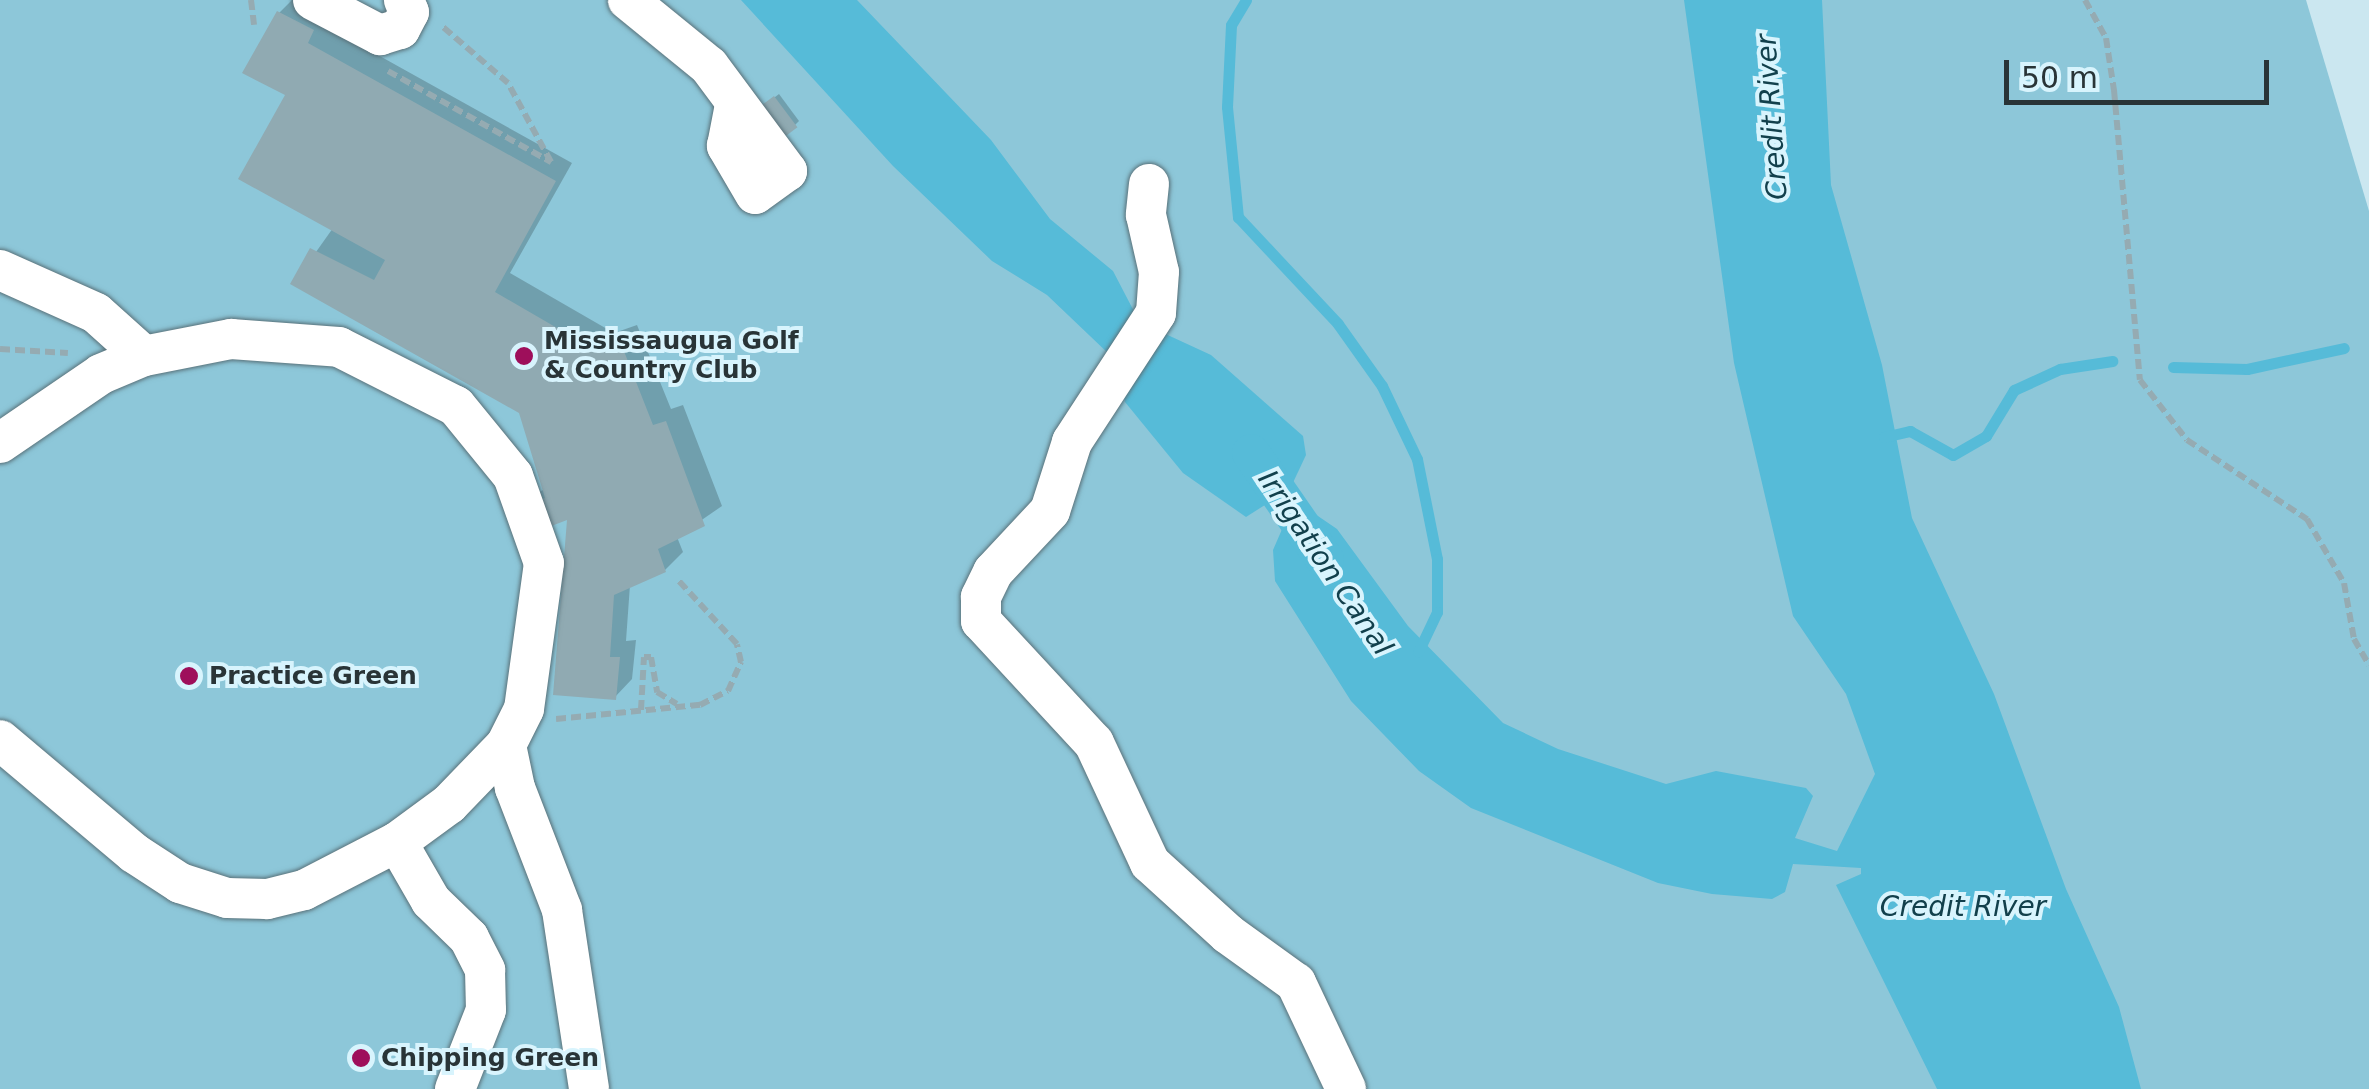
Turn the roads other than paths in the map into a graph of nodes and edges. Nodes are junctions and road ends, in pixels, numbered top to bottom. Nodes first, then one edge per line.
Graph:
1 (313, 0) edge
2 (628, 0) edge
3 (418, 9) edge
4 (734, 110) dead end
5 (1149, 184) dead end
6 (0, 270) edge
7 (144, 356) junction
8 (0, 443) edge
9 (511, 735) junction
10 (0, 740) edge
11 (397, 842) junction
12 (456, 1089) edge
13 (589, 1089) edge
14 (1346, 1089) edge

1 - 3 lane
2 - 4 lane
5 - 14 lane
6 - 7 lane
7 - 8 lane
7 - 9 lane
9 - 11 lane
9 - 13 lane
10 - 11 lane
11 - 12 lane

